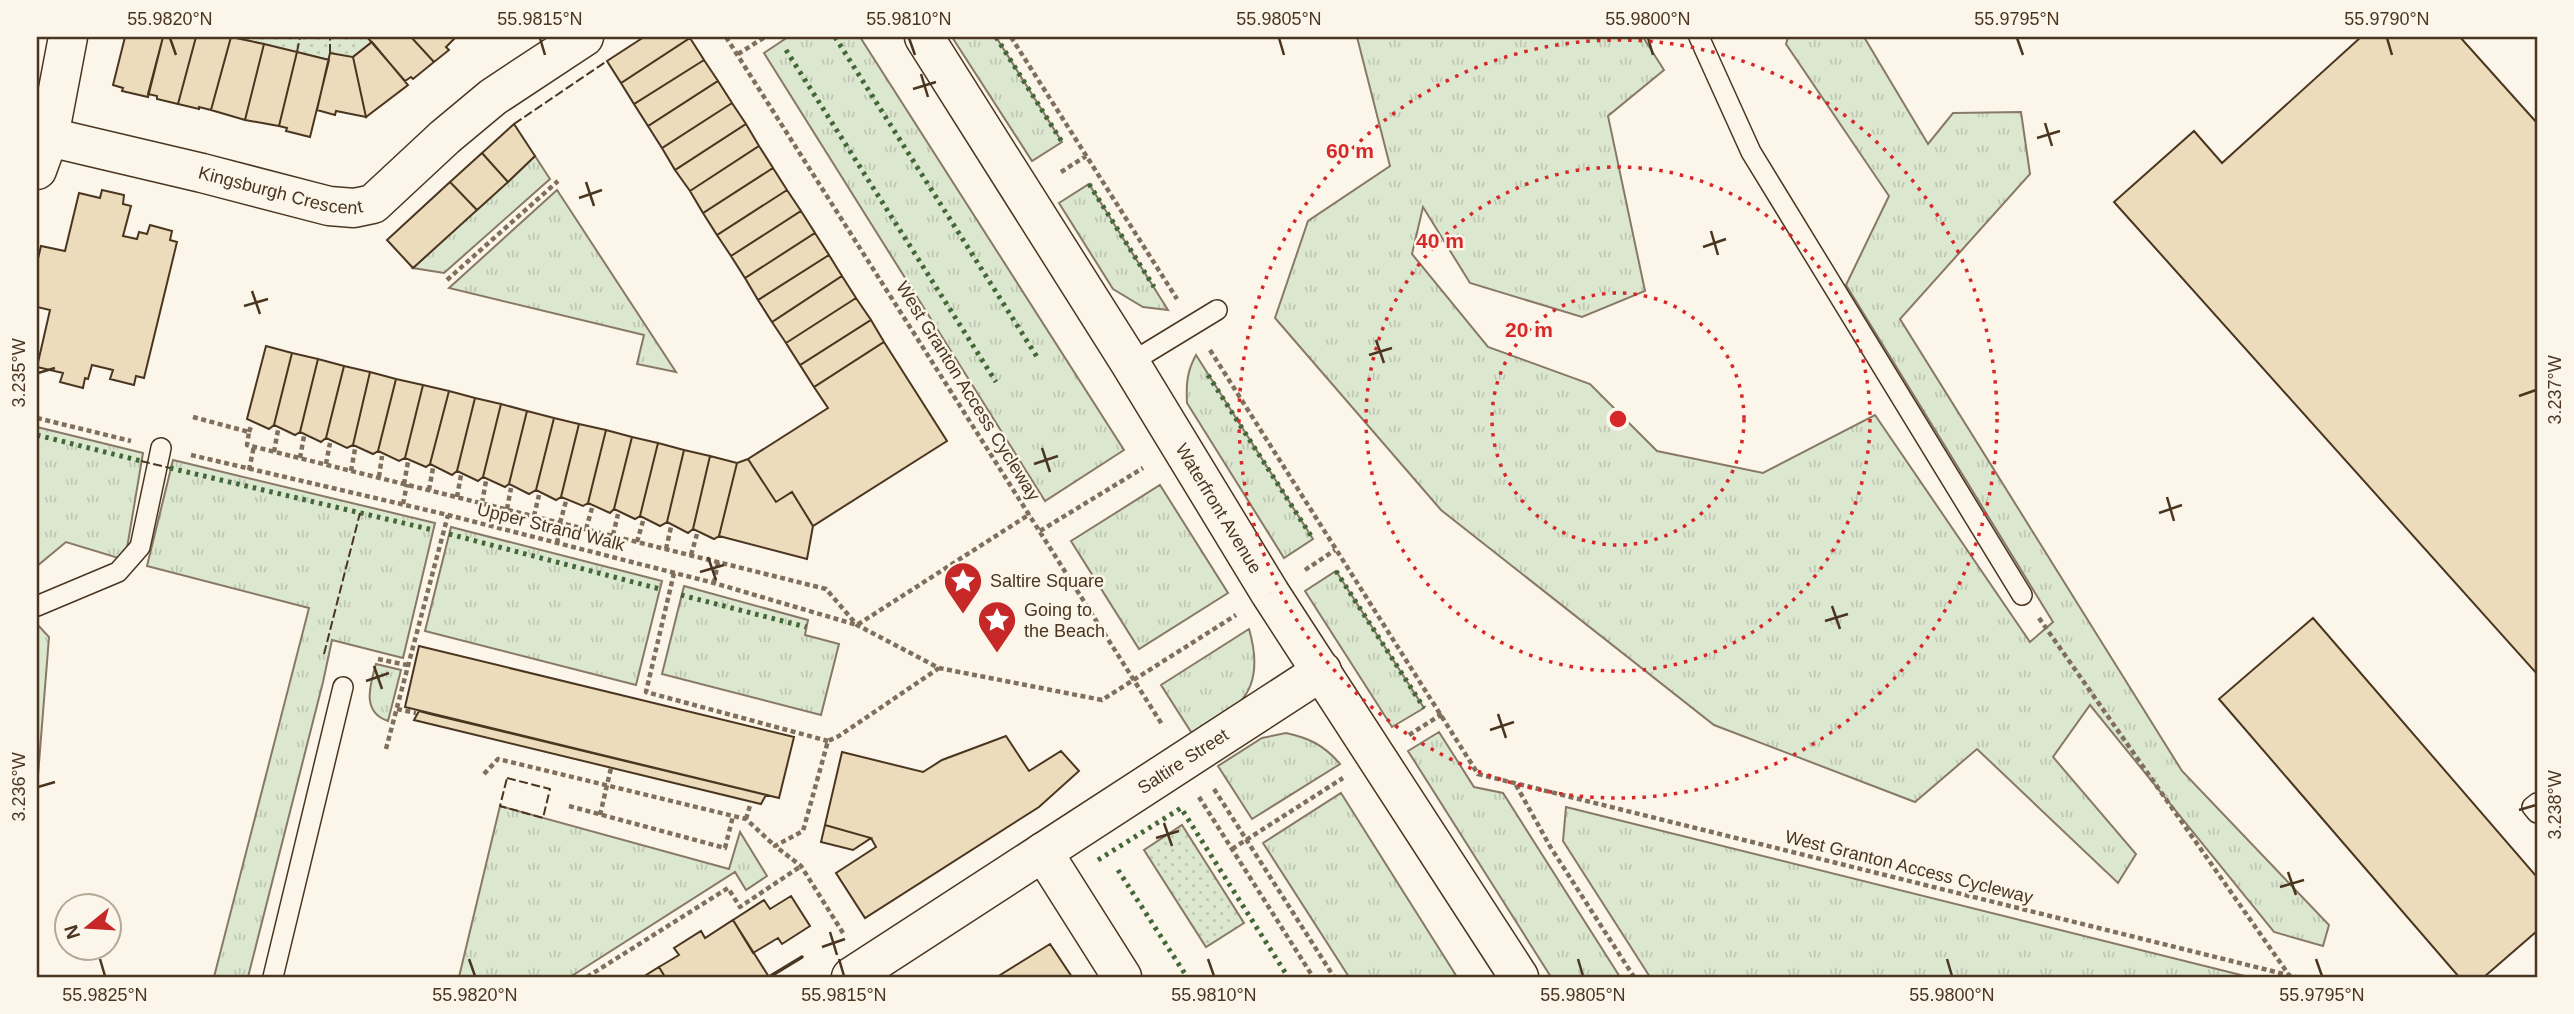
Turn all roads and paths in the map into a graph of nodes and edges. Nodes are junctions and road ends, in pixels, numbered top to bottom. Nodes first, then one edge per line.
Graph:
1 (68, 37) edge
2 (584, 37) edge
3 (726, 37) edge
4 (765, 37) edge
5 (924, 37) edge
6 (1011, 37) edge
7 (1699, 37) edge
8 (738, 54) junction
9 (43, 154) edge
10 (1086, 156) junction
11 (1061, 172) dead end
12 (558, 181) dead end
13 (447, 280) dead end
14 (1217, 310) dead end
15 (1193, 324) junction
16 (1130, 363) junction
17 (193, 417) dead end
18 (37, 418) edge
19 (252, 424) dead end
20 (278, 430) dead end
21 (249, 432) junction
22 (304, 436) dead end
23 (330, 443) dead end
24 (254, 446) junction
25 (161, 448) junction
26 (355, 449) dead end
27 (274, 452) junction
28 (382, 456) dead end
29 (300, 458) junction
30 (408, 462) dead end
31 (326, 464) junction
32 (433, 468) dead end
33 (1143, 468) dead end
34 (249, 470) junction
35 (351, 471) junction
36 (461, 475) dead end
37 (379, 477) junction
38 (486, 481) dead end
39 (405, 484) junction
40 (511, 488) dead end
41 (429, 490) junction
42 (539, 495) dead end
43 (457, 497) junction
44 (566, 501) dead end
45 (482, 503) junction
46 (403, 504) junction
47 (592, 508) dead end
48 (507, 509) junction
49 (618, 514) dead end
50 (1030, 514) junction
51 (448, 515) junction
52 (534, 516) junction
53 (643, 520) dead end
54 (561, 523) junction
55 (671, 527) dead end
56 (586, 529) junction
57 (1040, 531) junction
58 (697, 534) dead end
59 (612, 536) junction
60 (638, 542) junction
61 (557, 543) junction
62 (666, 549) junction
63 (1335, 550) junction
64 (691, 555) junction
65 (718, 562) junction
66 (674, 573) junction
67 (1296, 576) dead end
68 (714, 583) junction
69 (2022, 595) joint
70 (37, 606) edge
71 (1239, 613) dead end
72 (857, 625) junction
73 (378, 659) dead end
74 (407, 665) junction
75 (939, 668) junction
76 (1322, 671) junction
77 (1133, 679) junction
78 (343, 687) dead end
79 (397, 709) junction
80 (416, 713) dead end
81 (828, 741) junction
82 (386, 749) dead end
83 (1186, 760) junction
84 (611, 768) dead end
85 (484, 774) dead end
86 (1516, 785) junction
87 (608, 786) junction
88 (751, 802) dead end
89 (2537, 803) edge
90 (569, 806) dead end
91 (2537, 813) edge
92 (600, 815) junction
93 (733, 816) junction
94 (746, 819) junction
95 (1246, 840) junction
96 (775, 846) junction
97 (1232, 849) junction
98 (1043, 852) junction
99 (801, 866) junction
100 (858, 973) edge
101 (2289, 976) edge
102 (272, 977) edge
103 (587, 977) edge
104 (1122, 977) edge
105 (1313, 977) edge
106 (1334, 977) edge
107 (1519, 977) edge
108 (1634, 977) edge
109 (2296, 977) edge

1 - 9 street, Kingsburgh Crescent
2 - 9 street, Kingsburgh Crescent
3 - 8 path, West Granton Access Cycleway
4 - 8 path
5 - 16 street, Waterfront Avenue
6 - 10 path, West Granton Access Cycleway
7 - 69 lane
8 - 50 path, West Granton Access Cycleway
10 - 11 path
10 - 15 path, West Granton Access Cycleway
12 - 13 path
14 - 15 lane
15 - 16 lane
15 - 63 path, West Granton Access Cycleway
16 - 76 street, Waterfront Avenue
17 - 21 path
18 - 25 path, Upper Strand Walk
19 - 21 path
20 - 27 path
21 - 24 path
22 - 29 path
23 - 31 path
24 - 27 path
24 - 34 path
25 - 34 path, Upper Strand Walk
25 - 70 lane
26 - 35 path
27 - 29 path
28 - 37 path
29 - 31 path
30 - 39 path
31 - 35 path
32 - 41 path
33 - 57 path
34 - 46 path, Upper Strand Walk
35 - 37 path
36 - 43 path
37 - 39 path
38 - 45 path
39 - 41 path
39 - 46 path
40 - 48 path
41 - 43 path
42 - 52 path
43 - 45 path
44 - 54 path
45 - 48 path
46 - 51 path, Upper Strand Walk
47 - 56 path
48 - 52 path
49 - 59 path
50 - 57 path, West Granton Access Cycleway
50 - 72 path
51 - 61 path, Upper Strand Walk
51 - 74 path
52 - 54 path
53 - 60 path
54 - 56 path
54 - 61 path
55 - 62 path
56 - 59 path
57 - 77 path, West Granton Access Cycleway
58 - 64 path
59 - 60 path
60 - 62 path
61 - 66 path, Upper Strand Walk
62 - 64 path
63 - 67 path
63 - 86 path, West Granton Access Cycleway
64 - 65 path
65 - 68 path
65 - 72 path
66 - 68 path, Upper Strand Walk
66 - 81 path
68 - 72 path, Upper Strand Walk
69 - 101 path
71 - 77 path
72 - 75 path
73 - 74 path
74 - 79 path
75 - 77 path
75 - 81 path
76 - 83 street, Saltire Street
76 - 107 street, Waterfront Avenue
77 - 83 path, West Granton Access Cycleway
78 - 102 lane
79 - 80 path
79 - 82 path
81 - 96 path
83 - 95 path
83 - 97 path
83 - 98 street, Saltire Street
84 - 87 path
85 - 87 path
86 - 101 path, West Granton Access Cycleway
86 - 108 path
87 - 92 path
87 - 93 path
88 - 94 path
89 - 91 lane
90 - 92 path
92 - 93 path
93 - 94 path
94 - 96 path
95 - 97 path
95 - 106 path
96 - 99 path
97 - 105 path
98 - 100 street, Saltire Street
98 - 104 street
99 - 100 path
99 - 103 path
101 - 109 path, West Granton Access Cycleway

